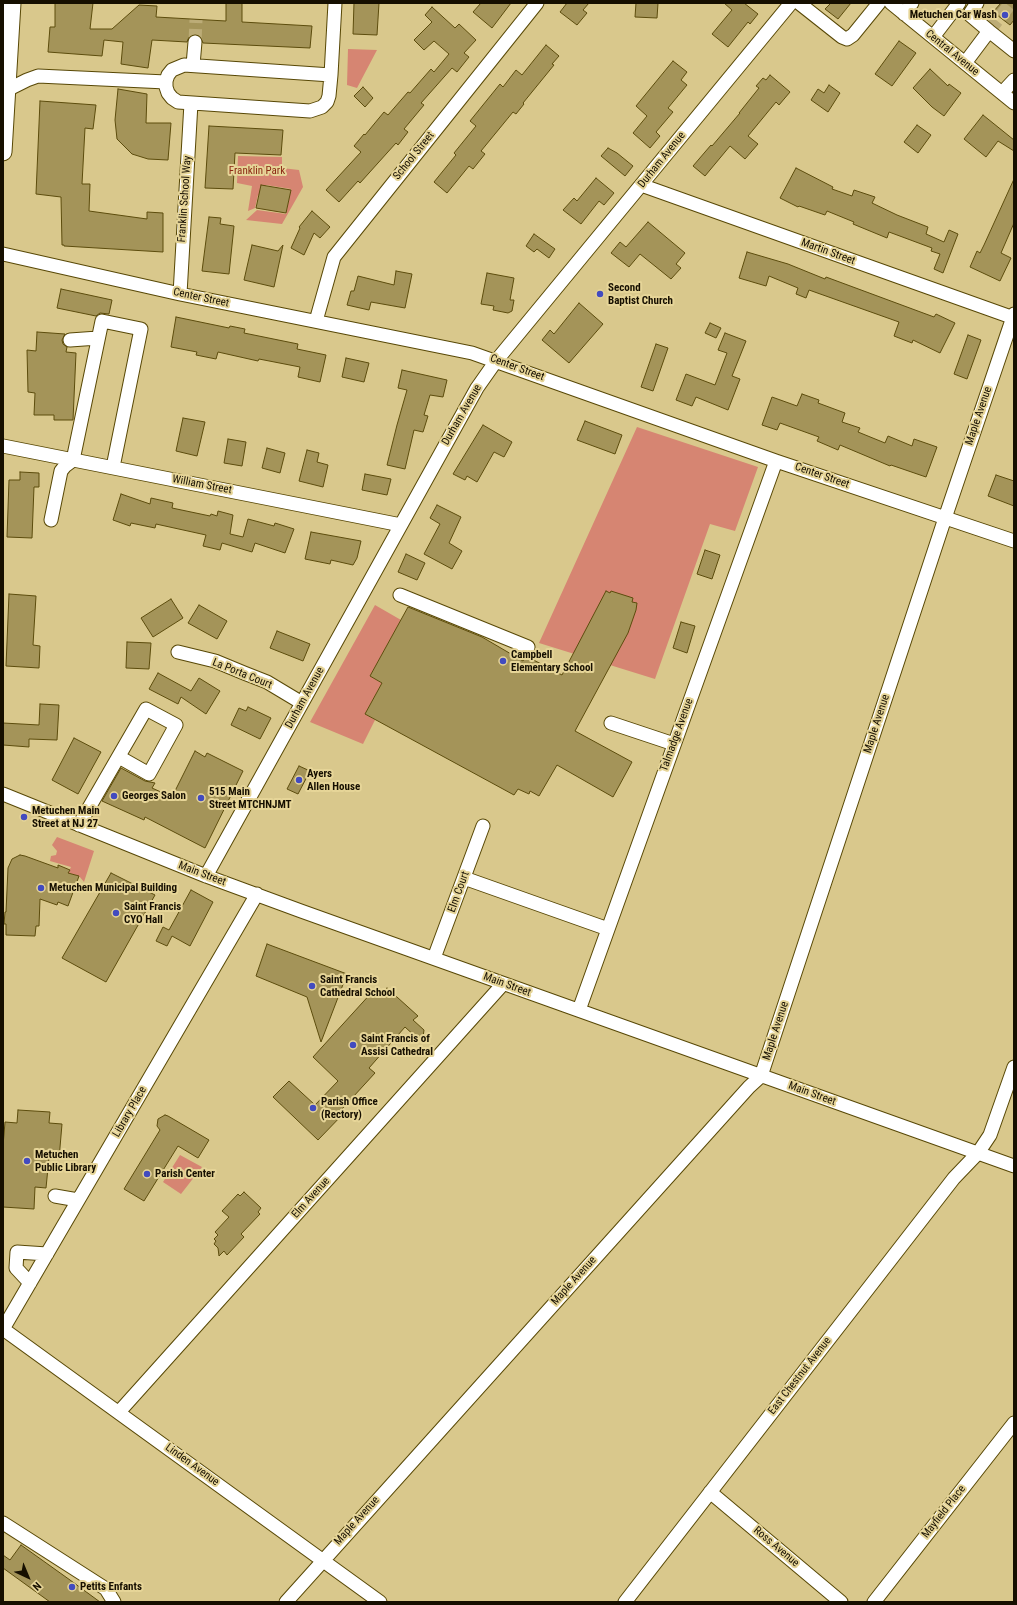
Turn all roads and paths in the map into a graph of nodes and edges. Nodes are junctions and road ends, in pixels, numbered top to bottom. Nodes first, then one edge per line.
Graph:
1 (335, 3) edge
2 (537, 3) edge
3 (791, 3) edge
4 (799, 3) edge
5 (879, 3) edge
6 (891, 3) edge
7 (912, 3) edge
8 (959, 3) edge
9 (977, 3) edge
10 (12, 4) edge
11 (904, 14) junction
12 (3, 20) edge
13 (989, 31) junction
14 (933, 37) junction
15 (195, 42) tunnel mouth
16 (1014, 50) edge
17 (6, 61) edge
18 (965, 63) junction
19 (193, 65) junction
20 (331, 75) junction
21 (1014, 80) edge
22 (166, 82) junction
23 (7, 90) junction
24 (1002, 93) junction
25 (192, 103) junction
26 (1014, 103) edge
27 (4, 131) edge
28 (3, 152) edge
29 (641, 185) junction
30 (3, 254) edge
31 (180, 294) junction
32 (1014, 317) edge
33 (316, 322) junction
34 (98, 338) junction
35 (70, 340) dead end
36 (496, 360) junction
37 (3, 446) edge
38 (73, 460) junction
39 (776, 461) junction
40 (113, 467) junction
41 (944, 518) junction
42 (51, 520) dead end
43 (401, 525) junction
44 (1014, 541) edge
45 (400, 595) dead end
46 (528, 647) dead end
47 (178, 652) dead end
48 (302, 703) junction
49 (611, 723) dead end
50 (674, 744) junction
51 (119, 757) junction
52 (3, 794) edge
53 (79, 825) junction
54 (483, 826) dead end
55 (206, 876) junction
56 (464, 878) junction
57 (257, 894) junction
58 (608, 929) junction
59 (434, 958) junction
60 (503, 984) junction
61 (579, 1010) junction
62 (1014, 1067) edge
63 (761, 1076) junction
64 (978, 1153) junction
65 (1014, 1166) edge
66 (55, 1196) dead end
67 (78, 1200) junction
68 (46, 1254) junction
69 (30, 1282) junction
70 (3, 1329) edge
71 (119, 1412) junction
72 (1014, 1423) edge
73 (710, 1492) junction
74 (3, 1523) edge
75 (323, 1559) junction
76 (114, 1602) edge
77 (286, 1602) edge
78 (380, 1602) edge
79 (625, 1602) edge
80 (841, 1602) edge
81 (874, 1602) edge

1 - 20 street
2 - 33 street, School Street
3 - 29 street, Durham Avenue
4 - 5 street
6 - 11 street, Central Avenue
7 - 11 street
8 - 14 street
9 - 13 street
10 - 12 main road
10 - 17 main road
11 - 14 street, Central Avenue
13 - 16 street
13 - 18 street
14 - 18 street, Central Avenue
15 - 19 street
17 - 23 main road
18 - 24 street, Central Avenue
19 - 20 street
19 - 22 street
20 - 25 street
21 - 24 street
22 - 23 street
22 - 25 street
23 - 27 main road
24 - 26 street, Central Avenue
25 - 31 street, Franklin School Way
27 - 28 main road
29 - 32 street, Martin Street
29 - 36 street, Durham Avenue
30 - 31 street, Center Street
31 - 33 street, Center Street
32 - 41 street, Maple Avenue
33 - 36 street, Center Street
34 - 35 street
34 - 38 street
34 - 40 street
36 - 39 street, Center Street
36 - 43 street, Durham Avenue
37 - 38 street, William Street
38 - 40 street, William Street
38 - 42 street
39 - 41 street, Center Street
39 - 50 street, Talmadge Avenue
40 - 43 street, William Street
41 - 44 street, Center Street
41 - 63 street, Maple Avenue
43 - 48 street, Durham Avenue
45 - 46 street
47 - 48 street, La Porta Court
48 - 55 street, Durham Avenue
49 - 50 street
50 - 58 street, Talmadge Avenue
51 - 51 street
51 - 53 street
52 - 53 street, Main Street
53 - 55 street, Main Street
54 - 56 street, Elm Court
55 - 57 street, Main Street
56 - 58 street
56 - 59 street, Elm Court
57 - 59 street, Main Street
57 - 67 street, Library Place
58 - 61 street, Talmadge Avenue
59 - 60 street, Main Street
60 - 61 street, Main Street
60 - 71 street, Elm Avenue
61 - 63 street, Main Street
62 - 64 street, East Chestnut Avenue
63 - 64 street, Main Street
63 - 75 street, Maple Avenue
64 - 65 street, Main Street
64 - 73 street, East Chestnut Avenue
66 - 67 street
67 - 68 street, Library Place
68 - 69 street, Library Place
68 - 69 street
69 - 70 street, Library Place
70 - 71 street, Linden Avenue
71 - 75 street, Linden Avenue
72 - 81 street, Mayfield Place
73 - 79 street, East Chestnut Avenue
73 - 80 street, Ross Avenue
74 - 76 street
75 - 77 street, Maple Avenue
75 - 78 street, Linden Avenue

